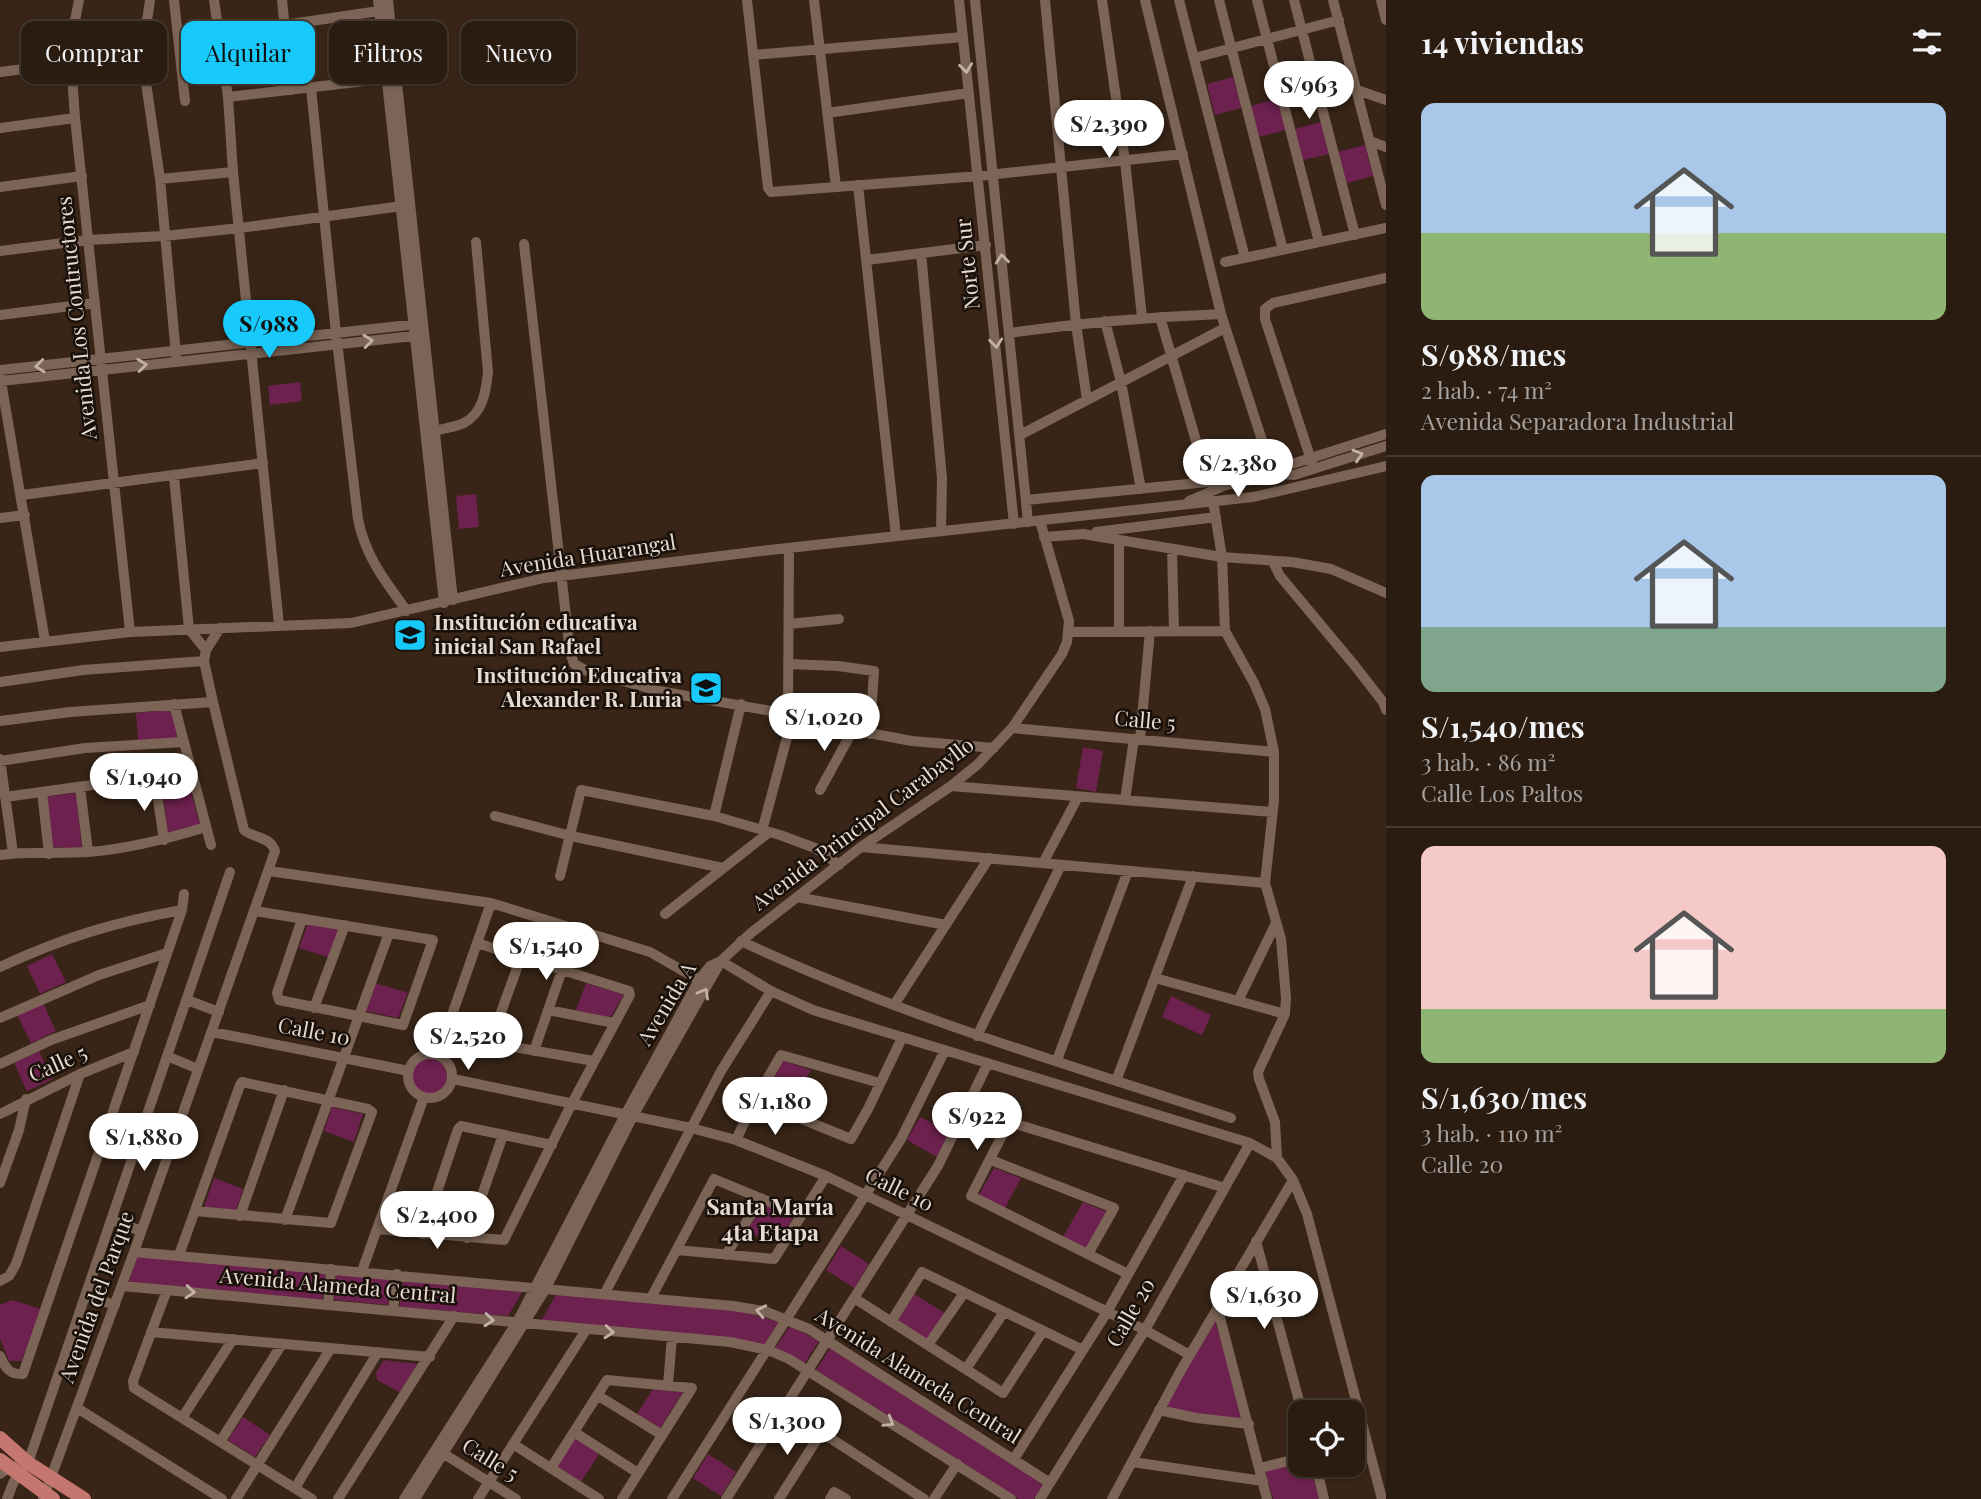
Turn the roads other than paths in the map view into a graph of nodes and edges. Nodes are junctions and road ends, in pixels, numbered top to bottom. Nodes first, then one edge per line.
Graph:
1 (79, 0) edge
2 (150, 0) edge
3 (174, 0) edge
4 (215, 0) edge
5 (282, 0) edge
6 (388, 0) edge
7 (747, 0) edge
8 (814, 0) edge
9 (959, 0) edge
10 (975, 0) edge
11 (1045, 0) edge
12 (1102, 0) edge
13 (1145, 0) edge
14 (1179, 0) edge
15 (1220, 0) edge
16 (1257, 0) edge
17 (1294, 0) edge
18 (1334, 0) edge
19 (1381, 0) edge
20 (378, 6) edge
21 (1386, 18) edge
22 (1339, 20) junction
23 (74, 21) edge
24 (147, 21) edge
25 (284, 21) edge
26 (304, 21) edge
27 (389, 21) edge
28 (1302, 30) junction
29 (963, 37) junction
30 (1267, 39) junction
31 (1232, 48) junction
32 (820, 50) junction
33 (754, 55) junction
34 (1194, 58) junction
35 (21, 69) edge
36 (0, 72) edge
37 (73, 84) edge
38 (146, 84) edge
39 (290, 84) edge
40 (343, 84) edge
41 (392, 84) edge
42 (393, 84) edge
43 (311, 88) junction
44 (291, 90) junction
45 (1357, 90) junction
46 (969, 93) junction
47 (228, 97) junction
48 (1386, 100) edge
49 (185, 101) dead end
50 (827, 113) junction
51 (75, 118) junction
52 (0, 128) edge
53 (1370, 141) junction
54 (1386, 147) edge
55 (1183, 155) junction
56 (1125, 161) junction
57 (1061, 167) junction
58 (233, 172) junction
59 (994, 174) junction
60 (82, 176) junction
61 (979, 176) junction
62 (160, 179) junction
63 (858, 185) junction
64 (0, 187) edge
65 (835, 187) junction
66 (1386, 205) edge
67 (402, 206) junction
68 (325, 217) junction
69 (240, 228) junction
70 (1386, 228) edge
71 (1355, 235) junction
72 (164, 236) junction
73 (87, 240) junction
74 (476, 242) dead end
75 (1319, 242) junction
76 (524, 244) dead end
77 (986, 245) junction
78 (1283, 250) junction
79 (0, 251) edge
80 (921, 253) junction
81 (1245, 258) junction
82 (867, 260) junction
83 (1225, 262) dead end
84 (1386, 278) edge
85 (95, 303) junction
86 (1221, 314) junction
87 (0, 315) edge
88 (1142, 317) junction
89 (1160, 317) junction
90 (1105, 321) junction
91 (1076, 324) junction
92 (1225, 328) junction
93 (420, 330) junction
94 (1009, 334) junction
95 (336, 339) junction
96 (251, 348) junction
97 (1172, 355) junction
98 (176, 356) junction
99 (100, 365) junction
100 (0, 375) edge
101 (1121, 382) junction
102 (2, 399) edge
103 (1087, 400) junction
104 (436, 431) junction
105 (1020, 435) junction
106 (1386, 435) edge
107 (1386, 446) edge
108 (263, 463) junction
109 (1312, 463) junction
110 (1386, 466) edge
111 (1278, 475) junction
112 (174, 477) junction
113 (1246, 481) junction
114 (1208, 482) junction
115 (113, 483) junction
116 (1141, 489) junction
117 (22, 495) junction
118 (1026, 500) junction
119 (1213, 502) junction
120 (1183, 504) junction
121 (25, 515) junction
122 (1216, 517) junction
123 (0, 518) edge
124 (1034, 521) junction
125 (1014, 524) junction
126 (941, 531) junction
127 (1083, 534) junction
128 (895, 536) junction
129 (1044, 537) junction
130 (1119, 540) junction
131 (789, 548) junction
132 (1172, 549) junction
133 (1222, 557) junction
134 (1273, 562) junction
135 (561, 576) junction
136 (1386, 593) edge
137 (448, 601) junction
138 (407, 611) junction
139 (839, 619) dead end
140 (789, 624) junction
141 (279, 625) junction
142 (220, 628) junction
143 (189, 629) junction
144 (1150, 631) junction
145 (1174, 631) junction
146 (1225, 631) junction
147 (130, 632) junction
148 (1069, 632) junction
149 (1119, 632) junction
150 (45, 641) junction
151 (0, 647) edge
152 (205, 656) junction
153 (789, 664) junction
154 (0, 682) edge
155 (212, 702) junction
156 (174, 704) junction
157 (741, 704) junction
158 (1386, 710) edge
159 (791, 714) junction
160 (0, 721) edge
161 (1012, 728) junction
162 (853, 730) junction
163 (870, 734) junction
164 (1137, 739) junction
165 (184, 742) junction
166 (993, 748) junction
167 (1274, 752) junction
168 (0, 760) edge
169 (193, 777) junction
170 (155, 780) junction
171 (951, 786) junction
172 (80, 787) junction
173 (820, 790) dead end
174 (42, 792) junction
175 (5, 797) junction
176 (1079, 797) junction
177 (1125, 800) junction
178 (1273, 812) junction
179 (495, 816) dead end
180 (714, 817) junction
181 (206, 827) junction
182 (765, 832) junction
183 (571, 836) junction
184 (164, 840) junction
185 (211, 845) dead end
186 (861, 847) junction
187 (88, 852) junction
188 (13, 853) junction
189 (49, 854) junction
190 (0, 855) edge
191 (989, 858) junction
192 (1043, 863) junction
193 (839, 865) junction
194 (1061, 865) junction
195 (723, 868) junction
196 (269, 871) junction
197 (1128, 871) junction
198 (230, 872) dead end
199 (560, 876) dead end
200 (1193, 876) junction
201 (1265, 883) junction
202 (184, 894) dead end
203 (797, 897) junction
204 (491, 903) junction
205 (182, 910) junction
206 (255, 911) junction
207 (665, 914) dead end
208 (302, 919) junction
209 (1276, 923) junction
210 (345, 925) junction
211 (946, 925) junction
212 (389, 933) junction
213 (741, 941) junction
214 (477, 943) junction
215 (167, 953) junction
216 (521, 957) junction
217 (721, 961) junction
218 (0, 967) edge
219 (562, 970) junction
220 (1155, 978) junction
221 (699, 980) junction
222 (771, 991) junction
223 (187, 999) junction
224 (1238, 1001) junction
225 (150, 1005) junction
226 (894, 1005) junction
227 (314, 1008) junction
228 (548, 1010) junction
229 (219, 1012) junction
230 (1284, 1014) junction
231 (358, 1017) junction
232 (0, 1018) edge
233 (614, 1023) junction
234 (212, 1032) junction
235 (977, 1036) junction
236 (902, 1038) junction
237 (945, 1050) junction
238 (534, 1051) junction
239 (134, 1052) junction
240 (438, 1055) junction
241 (167, 1056) junction
242 (343, 1058) junction
243 (1057, 1060) junction
244 (594, 1061) junction
245 (988, 1063) junction
246 (0, 1064) edge
247 (198, 1069) junction
248 (409, 1071) junction
249 (80, 1074) junction
250 (453, 1079) junction
251 (1116, 1081) junction
252 (880, 1083) junction
253 (284, 1090) junction
254 (424, 1097) junction
255 (26, 1099) junction
256 (328, 1100) junction
257 (755, 1100) junction
258 (571, 1104) junction
259 (967, 1109) junction
260 (612, 1112) junction
261 (0, 1114) edge
262 (629, 1115) junction
263 (1231, 1118) dead end
264 (1009, 1122) junction
265 (619, 1126) junction
266 (691, 1128) junction
267 (503, 1135) junction
268 (736, 1140) junction
269 (1250, 1143) junction
270 (552, 1145) junction
271 (1277, 1158) junction
272 (990, 1160) junction
273 (1184, 1175) junction
274 (826, 1176) junction
275 (1293, 1180) junction
276 (0, 1183) edge
277 (1225, 1188) junction
278 (866, 1195) junction
279 (761, 1198) junction
280 (195, 1212) junction
281 (802, 1215) junction
282 (906, 1215) junction
283 (240, 1216) junction
284 (111, 1220) junction
285 (285, 1220) junction
286 (377, 1229) junction
287 (141, 1231) junction
288 (423, 1234) junction
289 (467, 1238) junction
290 (1256, 1241) junction
291 (677, 1250) junction
292 (134, 1251) junction
293 (1088, 1254) junction
294 (179, 1255) junction
295 (726, 1255) junction
296 (331, 1269) junction
297 (362, 1271) junction
298 (1128, 1274) junction
299 (397, 1275) junction
300 (0, 1280) edge
301 (122, 1286) junction
302 (542, 1287) junction
303 (167, 1290) junction
304 (605, 1293) junction
305 (964, 1293) junction
306 (86, 1296) junction
307 (652, 1298) junction
308 (854, 1298) junction
309 (115, 1305) junction
310 (328, 1305) junction
311 (1217, 1306) junction
312 (393, 1311) junction
313 (1004, 1312) junction
314 (1107, 1312) junction
315 (454, 1316) junction
316 (787, 1319) junction
317 (891, 1322) junction
318 (521, 1323) junction
319 (586, 1330) junction
320 (1145, 1330) junction
321 (1043, 1331) junction
322 (151, 1332) junction
323 (672, 1337) junction
324 (233, 1339) junction
325 (827, 1340) junction
326 (282, 1344) junction
327 (928, 1345) junction
328 (331, 1348) junction
329 (768, 1350) junction
330 (1083, 1350) junction
331 (378, 1352) junction
332 (1190, 1355) junction
333 (0, 1356) edge
334 (430, 1357) junction
335 (966, 1369) junction
336 (808, 1370) junction
337 (668, 1385) junction
338 (597, 1395) junction
339 (1299, 1400) edge
340 (77, 1408) junction
341 (784, 1408) junction
342 (1159, 1410) junction
343 (183, 1418) junction
344 (1249, 1424) junction
345 (574, 1432) junction
346 (821, 1433) junction
347 (662, 1435) junction
348 (0, 1438) edge
349 (220, 1442) junction
350 (1367, 1442) joint
351 (513, 1444) junction
352 (444, 1454) junction
353 (1013, 1459) junction
354 (1288, 1461) edge
355 (1132, 1462) junction
356 (28, 1463) junction
357 (957, 1464) junction
358 (258, 1465) junction
359 (551, 1468) junction
360 (1260, 1468) junction
361 (7, 1470) edge
362 (54, 1472) junction
363 (638, 1473) junction
364 (1319, 1477) edge
365 (1263, 1481) junction
366 (489, 1482) junction
367 (1050, 1483) junction
368 (295, 1489) junction
369 (47, 1497) edge
370 (7, 1499) edge
371 (84, 1499) edge
372 (222, 1499) edge
373 (236, 1499) edge
374 (312, 1499) edge
375 (338, 1499) edge
376 (404, 1499) edge
377 (415, 1499) edge
378 (478, 1499) edge
379 (516, 1499) edge
380 (599, 1499) edge
381 (622, 1499) edge
382 (672, 1499) edge
383 (726, 1499) edge
384 (779, 1499) edge
385 (830, 1499) edge
386 (846, 1499) edge
387 (924, 1499) edge
388 (934, 1499) edge
389 (1011, 1499) edge
390 (1040, 1499) edge
391 (1112, 1499) edge
392 (1268, 1499) edge
393 (1324, 1499) edge
394 (1382, 1499) edge

1 - 23 street, Avenida Los Contructores
2 - 24 street
3 - 49 street
4 - 47 street
5 - 25 street
6 - 27 street
7 - 33 street
8 - 32 street
9 - 29 street, Norte Sur
10 - 59 street, Norte Sur
11 - 57 street
12 - 56 street
13 - 55 street
14 - 34 street
15 - 31 street
16 - 30 street
17 - 28 street
18 - 22 street
19 - 21 street
20 - 26 street
22 - 28 street
22 - 45 street
28 - 30 street
28 - 71 street
29 - 32 street
29 -> 46 street, Norte Sur
30 - 31 street
30 - 75 street
31 - 34 street
31 - 78 street
32 - 33 street
32 - 50 street
33 - 65 street
34 - 81 street
35 - 36 street
37 - 51 street, Avenida Los Contructores
38 - 62 street
39 - 44 street
40 - 43 street
41 - 67 street
42 - 93 street
43 - 44 street
43 - 68 street
44 - 47 street
45 - 48 street
45 - 53 street
46 - 50 street
46 - 61 street, Norte Sur
47 - 58 street
50 - 65 street
51 - 52 street
51 - 60 street, Avenida Los Contructores
53 - 54 street
53 - 66 street
55 - 56 street
55 - 86 street
56 - 57 street
56 - 88 street
57 - 59 street
57 - 91 street
58 - 62 street
58 - 69 street
59 - 61 street
94 -> 59 street, Norte Sur
60 - 64 street
60 - 73 street, Avenida Los Contructores
61 - 63 street
61 - 77 street, Norte Sur
62 - 72 street
63 - 65 street
63 - 82 street
67 - 68 street
67 - 93 street
68 - 69 street
68 - 95 street
69 - 72 street
69 - 96 street
70 - 71 street
71 - 75 street
72 - 73 street
72 - 98 street
73 - 79 street
73 - 85 street, Avenida Los Contructores
74 - 104 street
75 - 78 street
76 - 135 street
77 - 80 street
77 -> 125 street, Norte Sur
78 - 81 street
80 - 82 street
80 - 126 street
81 - 83 street
82 - 128 street
84 - 109 street
85 - 87 street
85 - 99 street, Avenida Los Contructores
86 - 89 street
86 - 92 street
88 - 89 street
88 - 90 street
89 - 97 street
90 - 91 street
90 - 101 street
91 - 94 street
91 - 103 street
92 - 97 street
92 - 111 street
93 - 95 street
93 - 104 street
93 - 137 street
94 - 105 street, Norte Sur
95 - 96 street
95 - 138 street
96 - 98 street
96 - 108 street
97 - 101 street
97 - 114 street
98 - 99 street
99 - 100 street
99 - 115 street, Avenida Los Contructores
100 - 102 street
101 - 103 street
101 - 116 street
102 - 117 street
103 - 105 street
104 - 137 street
105 - 118 street, Norte Sur
106 - 109 street, Avenida Huarangal
109 -> 107 street, Avenida Huarangal
108 - 112 street
108 - 141 street
109 - 111 street, Avenida Huarangal
110 - 119 street, Avenida Huarangal
111 - 113 street, Avenida Huarangal
112 - 115 street
112 - 143 street
113 - 114 street
113 - 120 street, Avenida Huarangal
114 - 116 street
115 - 117 street
115 - 147 street, Avenida Los Contructores
116 - 118 street
117 - 121 street
118 - 124 street, Norte Sur
119 - 120 street, Avenida Huarangal
119 - 122 street
120 - 124 street, Avenida Huarangal
121 - 123 street
121 - 150 street
122 - 127 street
122 - 133 street
124 - 125 street, Avenida Huarangal
124 - 129 street
125 - 126 street, Avenida Huarangal
126 - 128 street, Avenida Huarangal
127 - 129 street
127 - 130 street
128 - 131 street, Avenida Huarangal
129 - 148 street
130 - 132 street
130 - 149 street
131 - 135 street, Avenida Huarangal
131 - 140 street
132 - 133 street
132 - 145 street
133 - 134 street
133 - 146 street
134 - 136 street
134 - 158 street
135 - 137 street, Avenida Huarangal
135 - 157 street
137 - 138 street, Avenida Huarangal
138 - 141 street, Avenida Huarangal
139 - 140 street
140 - 153 street
141 - 142 street, Avenida Huarangal
142 - 143 street, Avenida Huarangal
142 - 152 street
143 - 147 street, Avenida Huarangal
143 - 152 street
144 - 145 street
144 - 149 street
144 - 164 street
145 - 146 street
146 - 167 street
147 - 150 street, Avenida Huarangal
148 - 149 street
148 - 161 street, Avenida Principal Carabayllo
150 - 151 street, Avenida Huarangal
152 - 154 street
152 - 155 street
153 - 159 street
153 - 163 street
155 - 156 street
155 - 196 street
156 - 160 street
156 - 165 street
157 - 159 street
157 - 180 street
159 - 162 street
159 - 182 street
161 - 164 street, Calle 5
161 - 166 street, Avenida Principal Carabayllo
162 - 163 street
162 - 173 street
163 - 166 street
164 - 167 street, Calle 5
164 - 177 street
165 - 168 street
165 - 169 street
166 - 171 street, Avenida Principal Carabayllo
167 - 178 street
168 - 175 street
169 - 170 street
169 - 181 street
170 - 172 street
170 - 184 street
171 - 176 street
171 - 186 street, Avenida Principal Carabayllo
172 - 174 street
172 - 187 street
174 - 175 street
174 - 189 street
175 - 188 street
176 - 177 street
176 - 192 street
177 - 178 street
178 - 201 street
179 - 183 street
180 - 182 street
180 - 183 street
181 - 184 street
181 - 185 street
182 - 193 street
182 - 195 street
183 - 195 street
183 - 199 street
184 - 187 street
186 - 191 street
186 - 193 street, Avenida Principal Carabayllo
187 - 189 street
188 - 189 street
188 - 190 street
191 - 192 street
191 - 211 street
192 - 194 street
193 - 203 street, Avenida Principal Carabayllo
194 - 197 street
194 - 235 street
195 - 207 street
196 - 204 street
196 - 206 street, Avenida del Parque
197 - 200 street
197 - 243 street
198 - 223 street, Avenida del Parque
200 - 201 street
200 - 220 street
201 - 209 street
202 - 205 street
203 - 211 street
203 - 213 street, Avenida Principal Carabayllo
204 - 214 street
204 - 221 street
205 - 215 street
205 - 218 street
206 - 208 street
206 - 229 street, Avenida del Parque
208 - 210 street
208 - 227 street
209 - 224 street
209 - 230 street
210 - 212 street
210 - 227 street
211 - 226 street
212 - 231 street
212 - 231 street
213 - 217 street, Avenida Principal Carabayllo
213 - 226 street
214 - 216 street
214 - 240 street
215 - 225 street
215 - 232 street
216 - 219 street
216 - 238 street
217 - 221 street, Avenida A
217 - 222 street
262 -> 217 street, Avenida A
219 - 228 street
219 - 233 street
220 - 224 street
220 - 251 street
221 - 262 street, Avenida A
222 - 236 street
222 - 266 street
223 - 229 street
223 - 241 street, Avenida del Parque
224 - 230 street
225 - 239 street
225 - 246 street
226 - 235 street
227 - 231 street
228 - 233 street
228 - 238 street
229 - 234 street, Avenida del Parque
230 - 271 street
231 - 242 street
233 - 244 street
234 - 242 street, Calle 10
234 - 247 street, Avenida del Parque
235 - 243 street
236 - 237 street
236 - 252 street
237 - 245 street
237 - 278 street
238 - 244 street
239 - 249 street, Calle 5
239 - 333 street
240 - 248 street
240 - 250 street
241 - 247 street
241 - 284 street, Avenida del Parque
242 - 248 street, Calle 10
242 - 256 street
243 - 251 street
244 - 258 street
245 - 259 street
245 - 269 street
247 - 287 street, Avenida del Parque
248 - 254 street
249 - 255 street, Calle 5
249 - 300 street
250 - 254 street
250 - 258 street, Calle 10
251 - 263 street
252 - 257 street
252 - 257 street
253 - 256 street
253 - 280 street
253 - 283 street
254 - 286 street
255 - 261 street, Calle 5
255 - 276 street
256 - 285 street
256 - 285 street
257 - 268 street
258 - 260 street, Calle 10
258 - 270 street
259 - 264 street
259 - 282 street
260 - 262 street, Calle 10
260 - 265 street
262 - 265 street, Avenida A
262 - 266 street, Calle 10
262 - 302 street, Avenida A
264 - 272 street
264 - 273 street
265 - 302 street, Avenida A
266 - 268 street, Calle 10
266 - 304 street
267 - 270 street
267 - 288 street
267 - 289 street
268 - 274 street, Calle 10
269 - 271 street
269 - 277 street, Calle 20
270 - 289 street
271 - 275 street
272 - 293 street
272 - 293 street
273 - 277 street
273 - 298 street
274 - 278 street, Calle 10
274 - 281 street
275 - 290 street
275 - 350 street
277 - 320 street, Calle 20
278 - 282 street, Calle 10
278 - 316 street
279 - 281 street
279 - 291 street
279 - 295 street
280 - 283 street
280 - 294 street
281 - 295 street
282 - 308 street
282 - 314 street, Calle 10
283 - 285 street
284 - 287 street
284 - 306 street, Avenida del Parque
286 - 288 street
286 - 297 street
287 - 292 street, Avenida del Parque
288 - 289 street
290 - 311 street
290 - 339 street
291 - 295 street
291 - 307 street
292 - 294 street, Avenida Alameda Central
292 - 301 street, Avenida del Parque
293 - 298 street
294 - 296 street, Avenida Alameda Central
296 - 297 street, Avenida Alameda Central
296 - 310 street
297 - 299 street, Avenida Alameda Central
298 - 314 street
299 - 302 street, Avenida Alameda Central
299 - 312 street
301 - 303 street, Avenida Alameda Central
301 - 309 street, Avenida del Parque
302 - 304 street, Avenida Alameda Central
302 - 318 street, Avenida A
303 -> 310 street, Avenida Alameda Central
303 - 322 street
304 - 307 street, Avenida Alameda Central
305 - 313 street
305 - 317 street
305 - 327 street
306 - 309 street
306 - 356 street, Avenida del Parque
316 -> 307 street, Avenida Alameda Central
308 - 317 street
308 - 325 street
309 - 340 street, Avenida del Parque
310 - 312 street, Avenida Alameda Central
311 - 332 street
311 - 344 street
312 - 315 street, Avenida Alameda Central
313 - 321 street
313 - 335 street
314 - 320 street, Calle 10
314 - 330 street
315 -> 318 street, Avenida Alameda Central
315 - 334 street
316 - 325 street, Avenida Alameda Central
316 - 329 street
317 - 327 street
318 - 319 street, Avenida Alameda Central
318 - 352 street, Avenida A
318 - 376 street, Avenida A
319 -> 323 street, Avenida Alameda Central
319 - 351 street
320 - 332 street, Calle 10
320 - 367 street, Calle 20
321 - 330 street
321 - 335 street
322 - 324 street
322 - 343 street
323 - 329 street, Avenida Alameda Central
323 - 337 street
324 - 326 street
324 - 343 street
325 - 336 street
325 - 353 street, Avenida Alameda Central
326 - 328 street
326 - 349 street
327 - 335 street
328 - 331 street
328 - 358 street
329 - 336 street, Avenida Alameda Central
329 - 382 street
330 - 353 street
331 - 334 street
331 - 368 street
332 - 342 street
334 - 375 street
336 - 341 street
336 -> 357 street, Avenida Alameda Central
337 - 338 street
337 - 347 street
338 - 345 street
338 - 347 street
340 - 362 street, Avenida del Parque
340 - 372 street
341 - 346 street
341 - 383 street
342 - 344 street
342 - 355 street
343 - 349 street
344 - 360 street
345 - 359 street
345 - 363 street
346 - 384 street
346 - 387 street
347 - 363 street
348 - 356 main road
349 - 358 street
350 - 394 street
351 - 359 street
351 - 366 street
352 - 366 street, Calle 5
352 - 377 street, Avenida A
353 - 367 street, Avenida Alameda Central
354 - 360 street
355 - 365 street
355 - 391 street
356 - 361 street
356 - 362 main road
357 - 388 street
357 - 389 street, Avenida Alameda Central
358 - 368 street
358 - 373 street
359 - 380 street
360 - 365 street
361 - 369 main road
361 - 370 street
362 - 369 street, Avenida del Parque
362 - 371 main road
363 - 381 street
364 - 393 street
365 - 392 street
366 - 378 street
366 - 379 street, Calle 5
367 - 390 street, Calle 20
368 - 374 street
385 - 386 street

